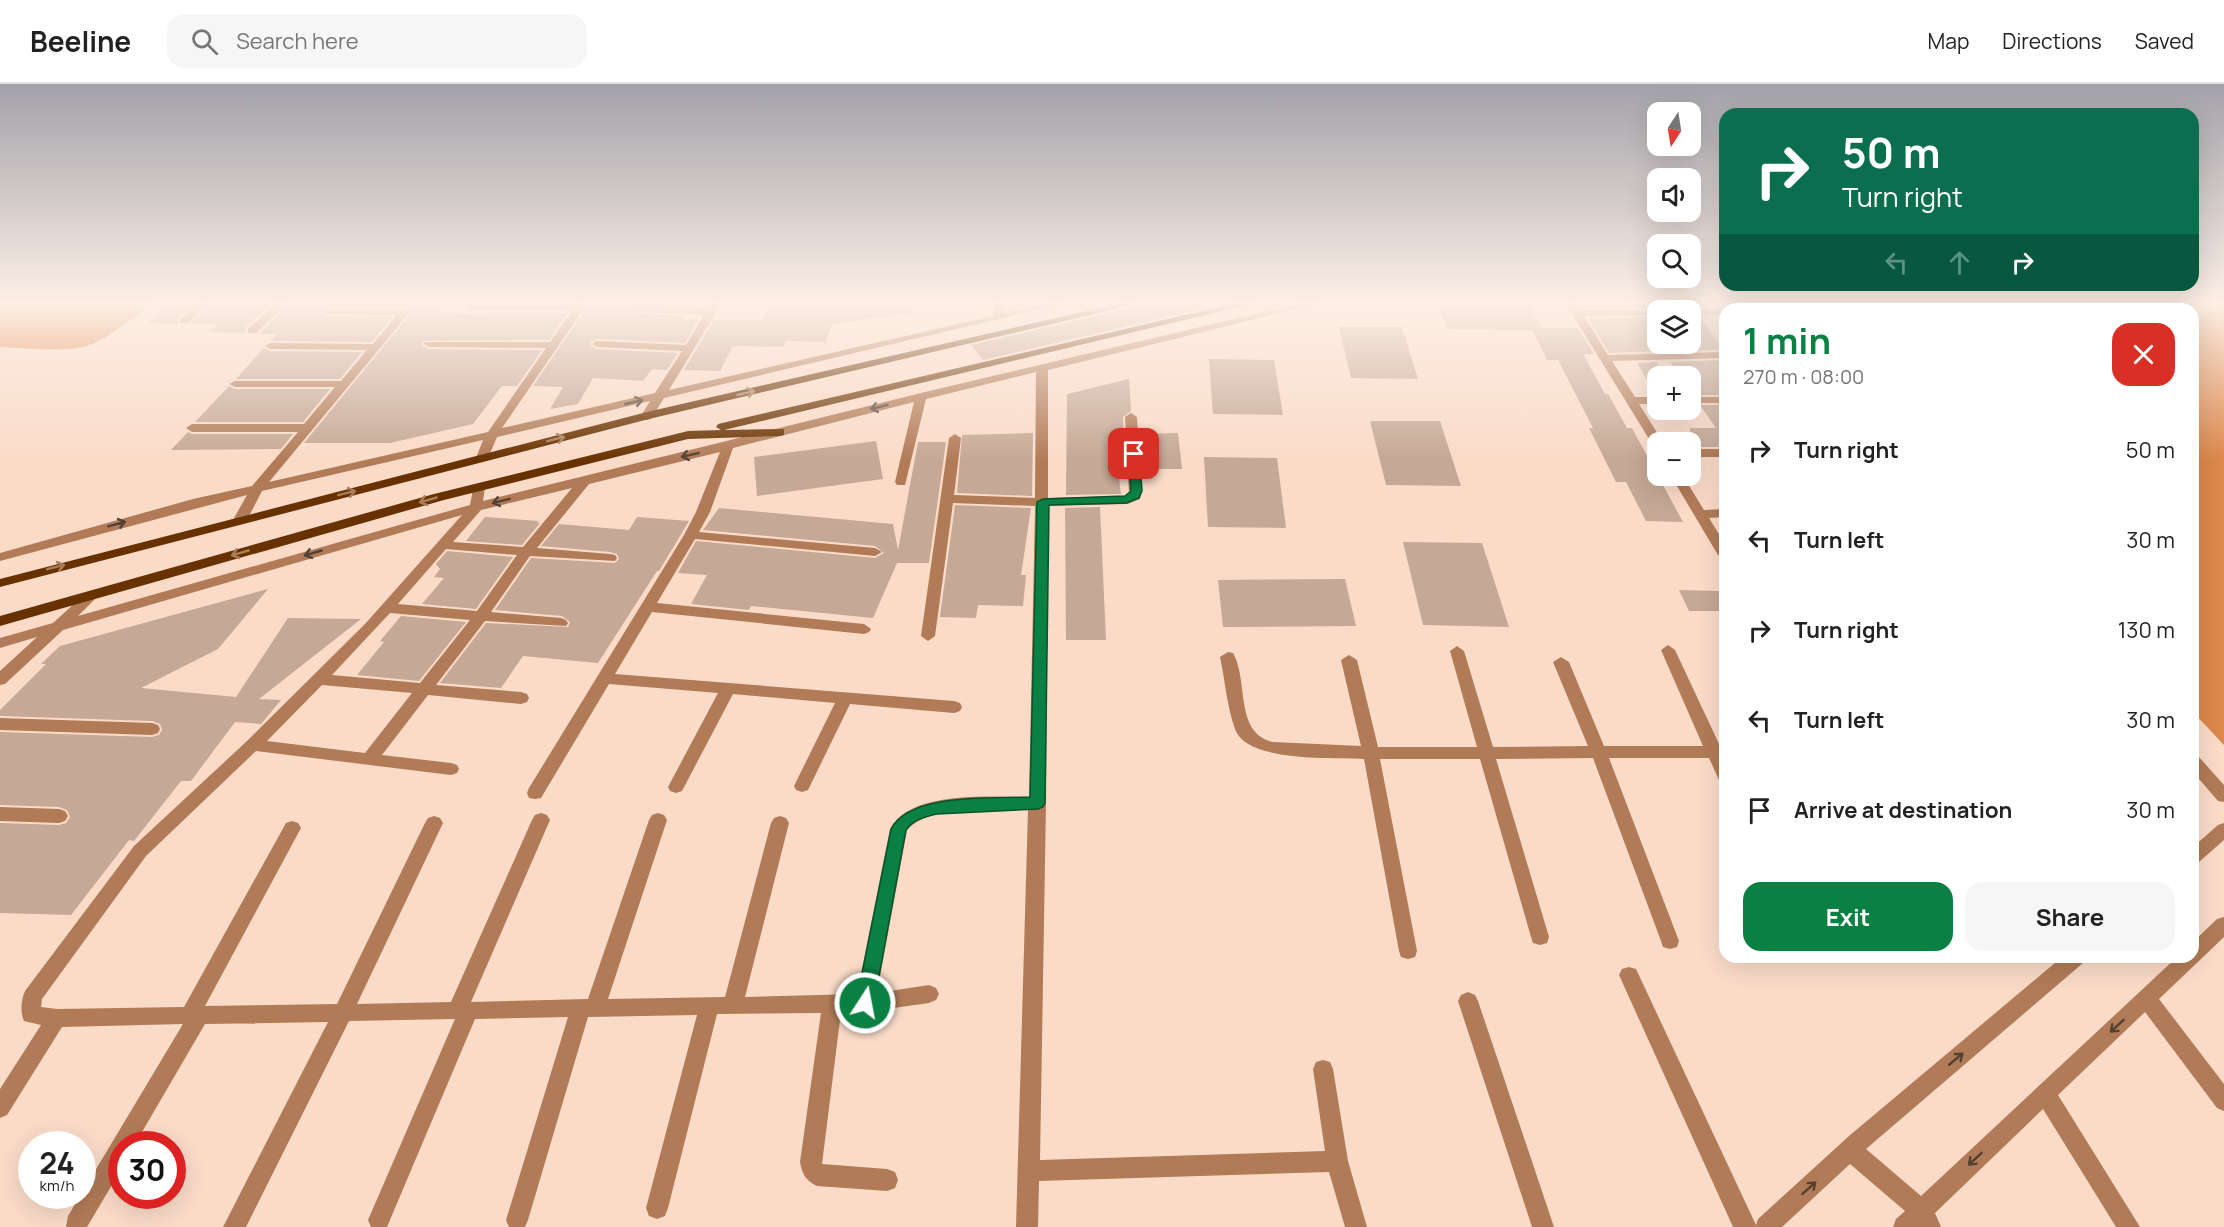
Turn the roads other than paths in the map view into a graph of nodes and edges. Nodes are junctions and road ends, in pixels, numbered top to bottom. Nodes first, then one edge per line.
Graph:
1 (370, 354) edge
2 (547, 354) edge
3 (685, 354) edge
4 (840, 354) edge
5 (916, 354) edge
6 (1037, 354) edge
7 (1096, 354) edge
8 (1601, 354) edge
9 (1719, 355) edge
10 (1603, 358) junction
11 (1042, 367) junction
12 (235, 384) dead end
13 (344, 384) junction
14 (658, 396) junction
15 (921, 396) junction
16 (1647, 400) edge
17 (1701, 400) edge
18 (1719, 400) edge
19 (1630, 401) junction
20 (647, 416) junction
21 (1131, 417) dead end
22 (192, 428) dead end
23 (307, 428) junction
24 (780, 432) junction
25 (1650, 432) edge
26 (492, 434) junction
27 (688, 435) junction
28 (955, 438) dead end
29 (728, 446) junction
30 (1701, 453) edge
31 (1719, 453) edge
32 (482, 458) junction
33 (584, 481) junction
34 (901, 482) dead end
35 (1684, 486) edge
36 (479, 487) junction
37 (257, 488) junction
38 (947, 499) junction
39 (1043, 502) junction
40 (476, 507) junction
41 (1719, 513) edge
42 (1702, 514) junction
43 (240, 520) junction
44 (691, 535) junction
45 (1719, 544) edge
46 (442, 545) junction
47 (527, 551) junction
48 (875, 552) dead end
49 (0, 557) edge
50 (610, 558) dead end
51 (0, 583) edge
52 (92, 595) junction
53 (646, 607) junction
54 (386, 609) junction
55 (481, 616) junction
56 (0, 621) edge
57 (561, 623) dead end
58 (57, 626) junction
59 (864, 630) dead end
60 (928, 636) dead end
61 (0, 643) edge
62 (1668, 650) dead end
63 (1457, 651) dead end
64 (1228, 657) dead end
65 (1349, 660) dead end
66 (1560, 662) dead end
67 (604, 678) junction
68 (319, 679) junction
69 (0, 680) edge
70 (728, 688) junction
71 (424, 690) junction
72 (521, 698) dead end
73 (845, 698) junction
74 (954, 707) dead end
75 (0, 723) edge
76 (152, 729) dead end
77 (253, 745) junction
78 (1719, 752) edge
79 (1371, 753) junction
80 (1485, 753) junction
81 (1599, 753) junction
82 (370, 757) junction
83 (451, 768) dead end
84 (2199, 768) edge
85 (802, 786) dead end
86 (676, 787) dead end
87 (535, 793) dead end
88 (2224, 796) edge
89 (1038, 803) junction
90 (0, 814) edge
91 (59, 816) dead end
92 (541, 820) dead end
93 (658, 820) dead end
94 (434, 823) dead end
95 (780, 823) dead end
96 (292, 828) dead end
97 (2224, 830) edge
98 (2199, 852) edge
99 (2224, 925) edge
100 (1540, 937) dead end
101 (1670, 941) dead end
102 (2199, 949) edge
103 (1408, 951) dead end
104 (2069, 963) edge
105 (2184, 963) edge
106 (1629, 975) dead end
107 (929, 994) dead end
108 (2146, 998) junction
109 (1467, 1001) dead end
110 (832, 1003) junction
111 (865, 1003) junction
112 (734, 1005) junction
113 (709, 1006) junction
114 (588, 1008) junction
115 (463, 1010) junction
116 (343, 1013) junction
117 (195, 1015) junction
118 (57, 1018) junction
119 (1323, 1069) dead end
120 (2045, 1093) junction
121 (2224, 1101) edge
122 (0, 1108) edge
123 (130, 1131) edge
124 (1850, 1150) junction
125 (1336, 1161) junction
126 (108, 1170) edge
127 (1029, 1171) junction
128 (886, 1180) dead end
129 (657, 1208) dead end
130 (1926, 1219) edge
131 (379, 1220) dead end
132 (517, 1220) dead end
133 (76, 1224) dead end
134 (234, 1227) edge
135 (1027, 1227) edge
136 (1356, 1227) edge
137 (1543, 1227) edge
138 (1744, 1227) edge
139 (1766, 1227) edge
140 (1904, 1227) edge
141 (2129, 1227) edge

1 - 13 street
2 - 26 street
3 - 14 street
4 - 14 street
20 -> 5 main road
6 - 27 main road
7 - 11 street
8 - 10 street
9 - 10 street
10 - 19 street
11 - 15 street
11 - 39 street
12 - 13 street
13 - 23 street
14 - 20 street
26 -> 14 street
15 -> 24 street
15 - 34 street
16 - 19 street
17 - 18 street
19 - 25 street
32 -> 20 main road
21 - 39 street
22 - 23 street
23 - 37 street
24 - 27 main road
24 - 29 street
26 - 32 street
26 - 37 street
27 - 36 main road
28 - 38 street
29 -> 33 street
29 - 44 street
30 - 31 street
43 -> 32 main road
33 -> 40 street
33 - 47 street
35 - 42 street
36 - 40 street
36 -> 52 main road
37 - 43 street
49 -> 37 street
38 - 39 street
38 - 60 street
39 - 89 street
40 - 46 street
40 -> 58 street
41 - 42 street
42 - 45 street
51 -> 43 main road
44 - 48 street
44 - 53 street
46 - 47 street
46 - 54 street
47 - 50 street
47 - 55 street
52 - 56 main road
52 - 58 street
53 - 59 street
53 - 67 street
54 - 55 street
54 - 68 street
55 - 57 street
55 - 71 street
58 - 61 street
58 - 69 street
62 - 78 street
63 - 80 street
64 - 79 street
65 - 79 street
66 - 81 street
67 - 70 street
67 - 87 street
68 - 71 street
68 - 77 street
70 - 73 street
70 - 86 street
71 - 72 street
71 - 82 street
73 - 74 street
73 - 85 street
75 - 76 street
77 - 82 street
77 - 118 street
78 - 81 street
79 - 80 street
79 - 103 street
80 - 81 street
80 - 100 street
81 - 101 street
82 - 83 street
84 - 88 street
89 - 111 street
89 - 127 street
90 - 91 street
92 - 115 street
93 - 114 street
94 - 116 street
95 - 112 street
96 - 117 street
97 - 98 street
99 - 102 street
124 -> 104 street
105 - 108 street
106 - 138 street
107 - 111 street
108 -> 120 street
108 - 121 street
109 - 137 street
110 - 111 street
110 - 112 street
110 - 128 street
112 - 113 street
113 - 114 street
113 - 129 street
114 - 115 street
114 - 132 street
115 - 116 street
115 - 131 street
116 - 117 street
116 - 134 street
117 - 118 street
117 - 123 street
118 - 122 street
119 - 125 street
120 -> 130 street
120 - 141 street
124 - 130 street
139 -> 124 street
125 - 127 street
125 - 136 street
126 - 133 street
127 - 135 street
130 - 140 street

